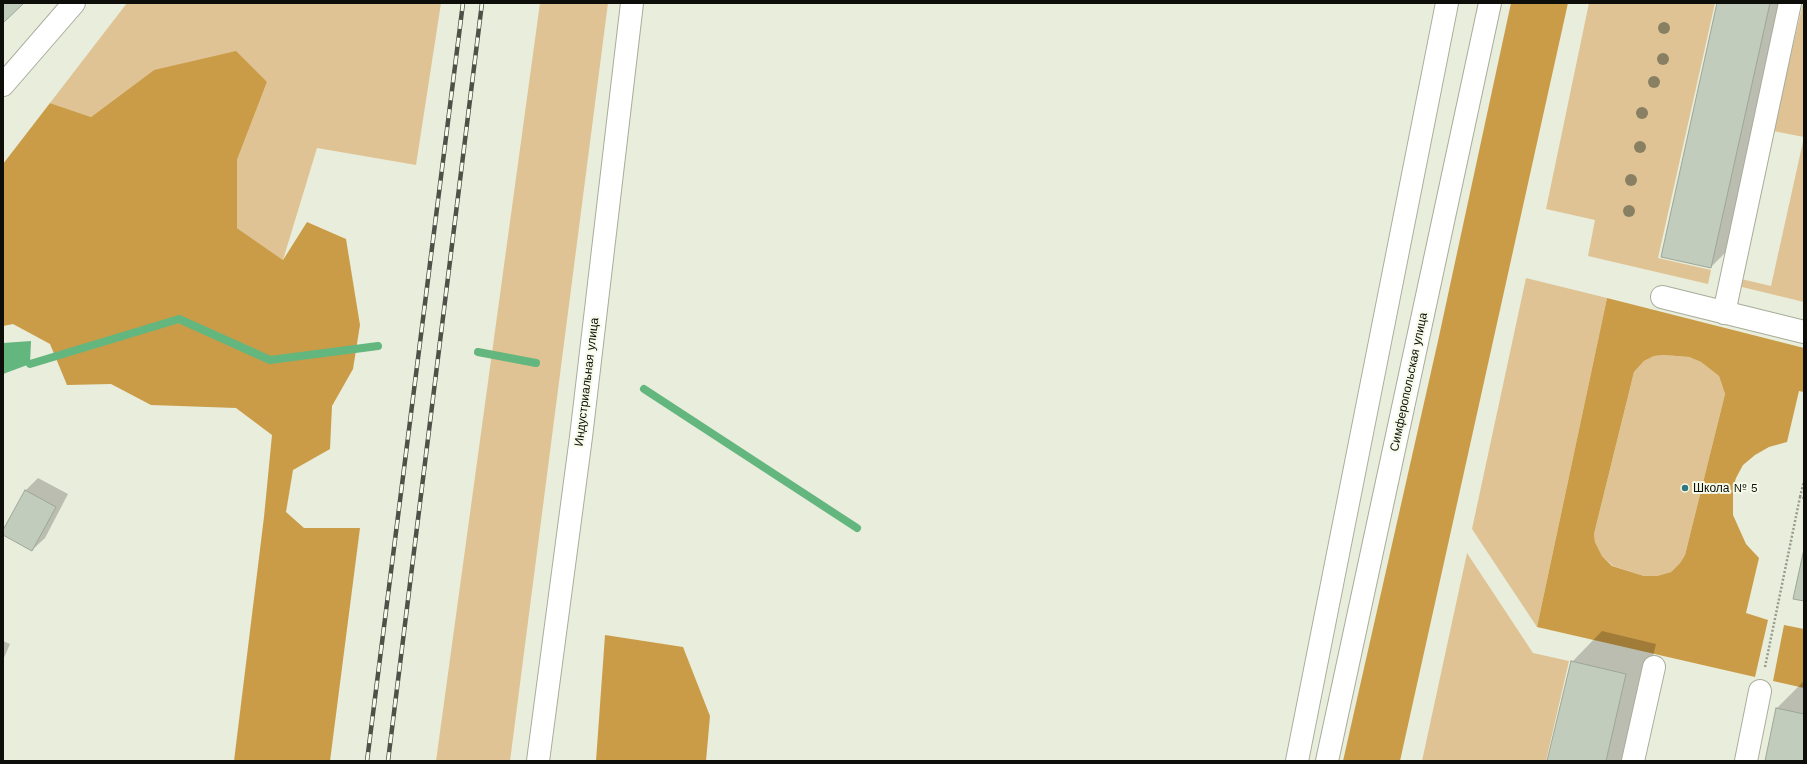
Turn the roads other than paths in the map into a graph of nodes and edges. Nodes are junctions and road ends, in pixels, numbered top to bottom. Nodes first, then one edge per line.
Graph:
1 (74, 3) edge
2 (632, 3) edge
3 (1447, 3) edge
4 (1490, 3) edge
5 (1790, 3) edge
6 (3, 85) edge
7 (1662, 297) dead end
8 (1724, 313) junction
9 (1804, 332) edge
10 (1654, 667) dead end
11 (1762, 681) road end
12 (538, 761) edge
13 (1297, 761) edge
14 (1327, 761) edge
15 (1633, 761) edge
16 (1746, 761) edge

1 - 6 main road
2 - 12 main road, Индустриальная улица
3 - 13 main road
4 - 14 main road, Симферопольская улица
5 - 8 main road
7 - 8 main road
8 - 9 main road
10 - 15 main road
11 - 16 main road

